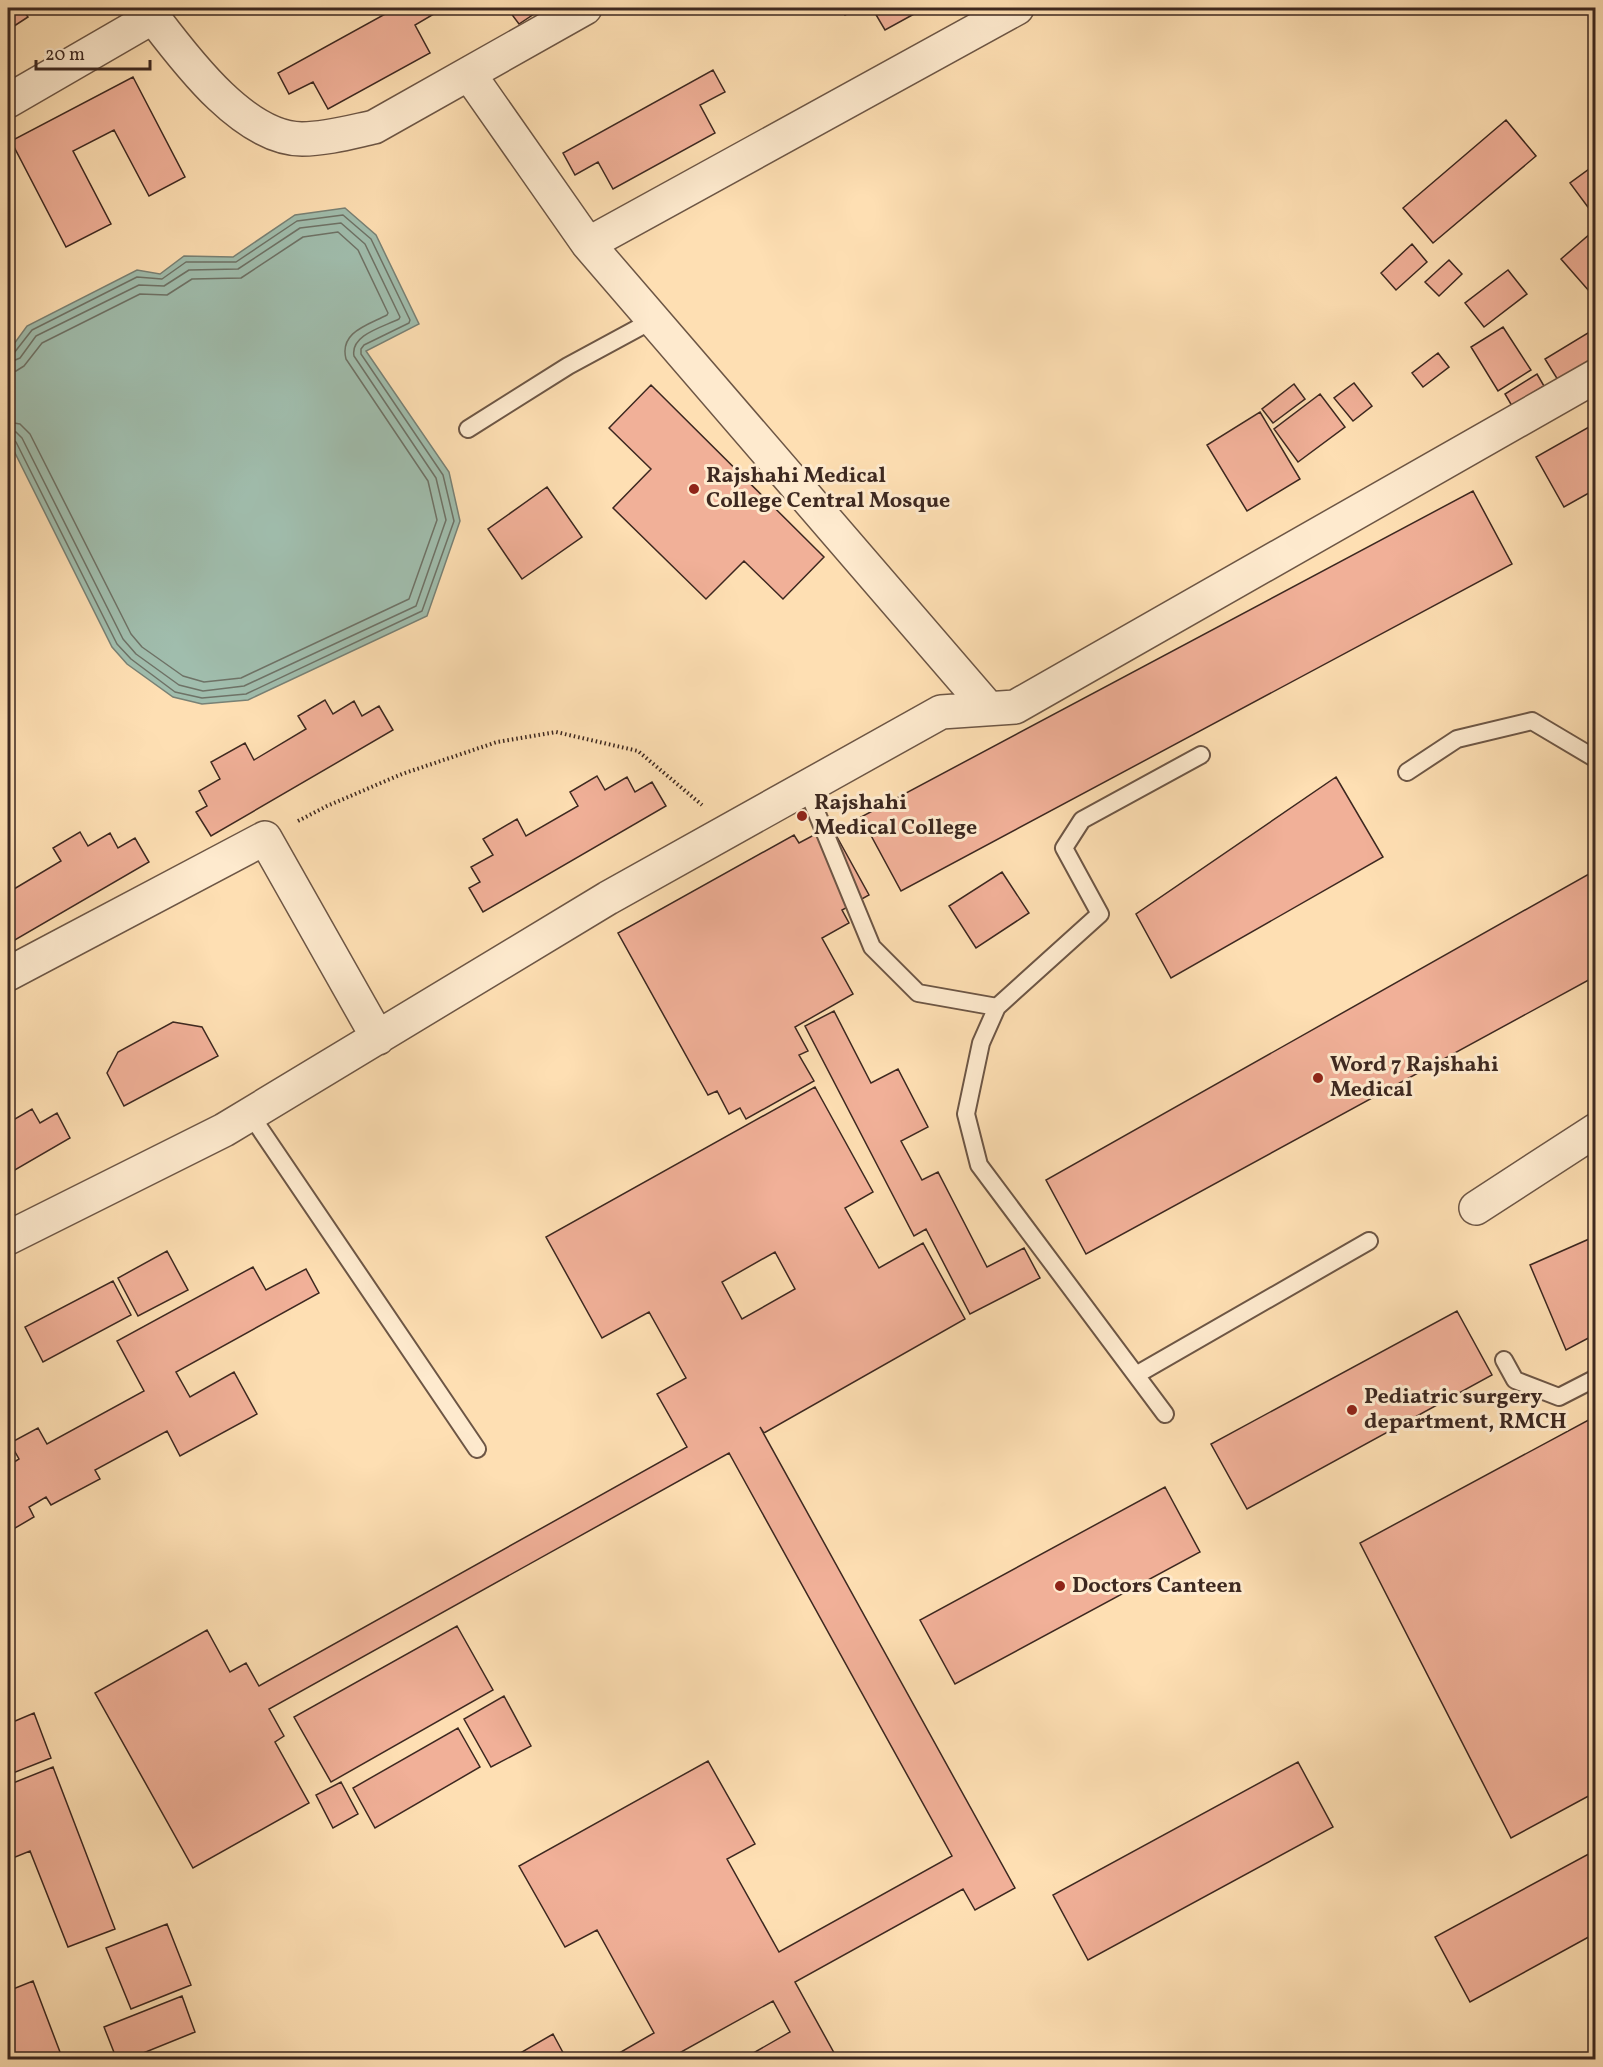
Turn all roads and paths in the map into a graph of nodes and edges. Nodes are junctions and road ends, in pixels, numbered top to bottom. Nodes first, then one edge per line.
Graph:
1 (585, 8) edge
2 (1017, 8) edge
3 (155, 12) edge
4 (469, 74) junction
5 (8, 102) edge
6 (588, 244) junction
7 (653, 320) junction
8 (1596, 376) edge
9 (468, 429) dead end
10 (988, 708) junction
11 (1201, 755) dead end
12 (1596, 759) edge
13 (1407, 772) dead end
14 (806, 787) junction
15 (731, 830) junction
16 (266, 838) junction
17 (8, 974) edge
18 (998, 1007) junction
19 (378, 1038) junction
20 (250, 1114) junction
21 (1596, 1130) edge
22 (1476, 1208) dead end
23 (8, 1238) edge
24 (1369, 1241) dead end
25 (1504, 1360) dead end
26 (1136, 1375) junction
27 (1596, 1378) edge
28 (1165, 1414) dead end
29 (477, 1449) dead end

1 - 4 street
2 - 6 street
3 - 4 street
3 - 5 street
4 - 6 street
6 - 7 street
7 - 9 lane
7 - 10 street
8 - 10 street
10 - 14 street
11 - 18 lane
12 - 13 lane
14 - 15 street
14 - 18 lane
15 - 16 path
15 - 19 street
16 - 17 street
16 - 19 street
18 - 26 lane
19 - 20 street
20 - 23 street
20 - 29 lane
21 - 22 street
24 - 26 lane
25 - 27 lane
26 - 28 lane

